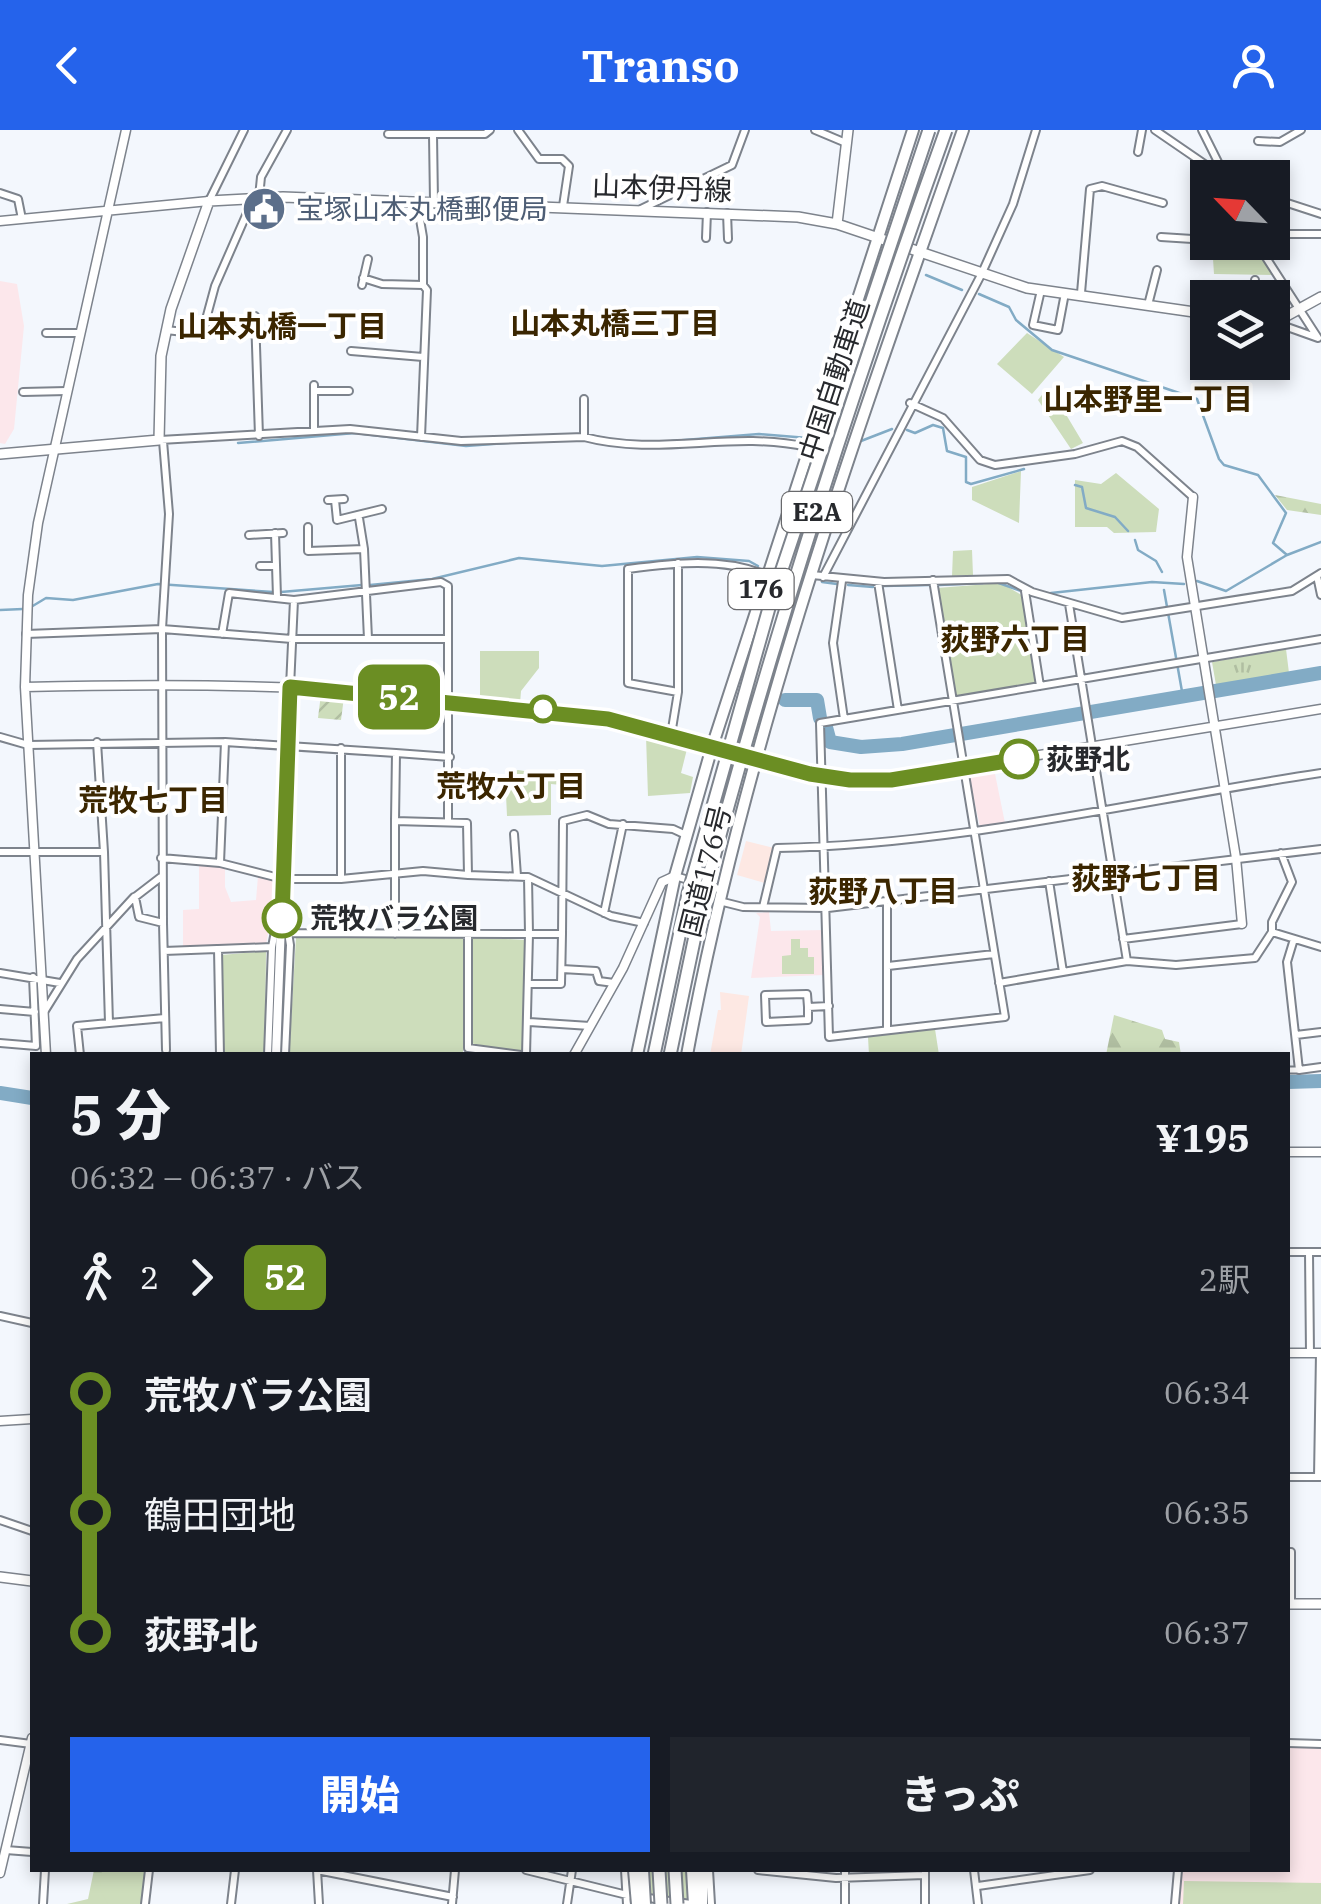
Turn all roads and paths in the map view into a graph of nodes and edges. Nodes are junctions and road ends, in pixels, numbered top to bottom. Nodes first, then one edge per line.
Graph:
1 (126, 130) edge
2 (287, 130) edge
3 (490, 130) edge
4 (518, 130) edge
5 (744, 130) edge
6 (815, 130) edge
7 (848, 130) edge
8 (913, 130) edge
9 (929, 130) edge
10 (946, 130) edge
11 (963, 130) edge
12 (1036, 130) edge
13 (1142, 130) edge
14 (1155, 130) edge
15 (1202, 130) edge
16 (1301, 130) edge
17 (241, 131) edge
18 (388, 134) dead end
19 (433, 135) junction
20 (1285, 135) edge
21 (1258, 140) dead end
22 (847, 143) junction
23 (1136, 152) dead end
24 (1199, 160) edge
25 (1216, 160) edge
26 (0, 192) edge
27 (256, 197) junction
28 (209, 201) junction
29 (416, 201) junction
30 (434, 202) junction
31 (1163, 203) dead end
32 (1290, 204) edge
33 (564, 206) junction
34 (641, 210) junction
35 (108, 211) junction
36 (707, 212) junction
37 (727, 213) junction
38 (1321, 214) edge
39 (22, 219) junction
40 (0, 221) edge
41 (837, 224) junction
42 (1290, 234) edge
43 (1321, 234) edge
44 (706, 238) dead end
45 (874, 238) junction
46 (1162, 238) dead end
47 (728, 239) dead end
48 (1190, 239) edge
49 (919, 254) junction
50 (368, 259) dead end
51 (1267, 260) edge
52 (1156, 270) dead end
53 (982, 275) junction
54 (423, 285) junction
55 (1041, 290) junction
56 (1065, 292) junction
57 (1080, 294) junction
58 (1321, 297) edge
59 (1148, 305) junction
60 (1190, 311) edge
61 (1300, 312) junction
62 (255, 316) dead end
63 (1290, 316) edge
64 (1290, 329) edge
65 (166, 330) junction
66 (80, 332) junction
67 (46, 333) dead end
68 (1320, 339) edge
69 (351, 351) dead end
70 (423, 358) junction
71 (23, 392) dead end
72 (67, 392) junction
73 (345, 393) dead end
74 (584, 399) dead end
75 (910, 403) junction
76 (314, 431) junction
77 (259, 436) junction
78 (421, 437) junction
79 (584, 438) junction
80 (161, 441) junction
81 (807, 447) junction
82 (54, 450) junction
83 (0, 454) edge
84 (1193, 497) joint
85 (335, 500) dead end
86 (382, 509) dead end
87 (359, 518) junction
88 (308, 526) dead end
89 (249, 535) dead end
90 (364, 549) junction
91 (678, 563) junction
92 (260, 566) dead end
93 (276, 566) junction
94 (1319, 574) edge
95 (766, 575) junction
96 (817, 576) junction
97 (842, 580) junction
98 (932, 580) junction
99 (878, 582) junction
100 (368, 590) junction
101 (1025, 590) junction
102 (1321, 595) edge
103 (278, 598) junction
104 (294, 600) junction
105 (1070, 604) junction
106 (1195, 607) junction
107 (162, 629) junction
108 (26, 634) junction
109 (222, 634) junction
110 (292, 639) junction
111 (368, 639) junction
112 (448, 639) junction
113 (1321, 639) edge
114 (1204, 658) junction
115 (1082, 678) junction
116 (161, 683) junction
117 (1040, 686) junction
118 (25, 687) junction
119 (290, 687) junction
120 (678, 692) junction
121 (952, 700) junction
122 (449, 701) junction
123 (1321, 709) edge
124 (898, 710) junction
125 (844, 719) junction
126 (1214, 728) junction
127 (671, 734) junction
128 (0, 737) edge
129 (162, 741) junction
130 (97, 742) junction
131 (225, 742) junction
132 (288, 744) junction
133 (28, 745) junction
134 (712, 747) junction
135 (342, 748) junction
136 (1092, 748) junction
137 (396, 752) junction
138 (450, 758) junction
139 (756, 760) junction
140 (964, 768) junction
141 (1321, 773) edge
142 (822, 776) junction
143 (1225, 788) junction
144 (1103, 808) junction
145 (395, 821) junction
146 (448, 822) junction
147 (622, 824) junction
148 (974, 830) junction
149 (514, 834) dead end
150 (686, 835) junction
151 (824, 848) junction
152 (1321, 849) edge
153 (0, 852) edge
154 (104, 852) junction
155 (1281, 853) junction
156 (33, 854) junction
157 (161, 858) junction
158 (1236, 858) junction
159 (220, 863) junction
160 (394, 873) junction
161 (1114, 874) junction
162 (468, 875) junction
163 (517, 876) junction
164 (676, 876) junction
165 (161, 877) junction
166 (528, 877) junction
167 (283, 879) junction
168 (340, 879) junction
169 (1049, 881) junction
170 (984, 890) junction
171 (562, 892) junction
172 (282, 896) junction
173 (721, 896) junction
174 (134, 897) junction
175 (887, 901) junction
176 (764, 907) junction
177 (828, 908) junction
178 (604, 913) junction
179 (108, 922) junction
180 (163, 923) junction
181 (644, 923) junction
182 (1242, 924) joint
183 (1272, 932) junction
184 (285, 933) junction
185 (395, 934) junction
186 (468, 934) junction
187 (528, 934) junction
188 (562, 934) junction
189 (1123, 939) junction
190 (1294, 939) junction
191 (1321, 946) edge
192 (272, 947) junction
193 (218, 949) junction
194 (164, 950) junction
195 (994, 954) junction
196 (1126, 961) junction
197 (888, 966) junction
198 (562, 969) junction
199 (1063, 972) junction
200 (0, 973) edge
201 (38, 978) junction
202 (614, 982) junction
203 (60, 983) junction
204 (529, 984) junction
205 (999, 984) junction
206 (829, 1006) junction
207 (808, 1007) junction
208 (0, 1009) edge
209 (39, 1013) junction
210 (165, 1018) junction
211 (529, 1022) junction
212 (109, 1023) junction
213 (590, 1026) junction
214 (887, 1030) junction
215 (1321, 1032) edge
216 (1296, 1034) junction
217 (0, 1043) edge
218 (166, 1050) dead end
219 (46, 1052) edge
220 (80, 1052) edge
221 (220, 1052) edge
222 (268, 1052) edge
223 (276, 1052) edge
224 (285, 1052) edge
225 (500, 1052) edge
226 (524, 1052) edge
227 (576, 1052) edge
228 (638, 1052) edge
229 (655, 1052) edge
230 (671, 1052) edge
231 (688, 1052) edge
232 (1321, 1067) edge
233 (1290, 1070) edge
234 (1299, 1070) junction
235 (1290, 1152) edge
236 (1321, 1152) edge
237 (1290, 1252) edge
238 (1309, 1252) junction
239 (1321, 1252) edge
240 (0, 1316) edge
241 (30, 1323) edge
242 (1290, 1353) edge
243 (1317, 1353) edge
244 (30, 1419) edge
245 (0, 1420) edge
246 (1290, 1477) edge
247 (1320, 1477) edge
248 (0, 1520) edge
249 (30, 1531) edge
250 (1290, 1552) edge
251 (0, 1577) edge
252 (1290, 1578) edge
253 (30, 1581) edge
254 (1290, 1604) edge
255 (1321, 1604) edge
256 (0, 1740) edge
257 (30, 1740) edge
258 (1290, 1743) edge
259 (1321, 1744) edge
260 (30, 1748) edge
261 (6, 1850) junction
262 (30, 1852) edge
263 (45, 1872) edge
264 (149, 1872) edge
265 (235, 1872) edge
266 (317, 1872) edge
267 (326, 1872) edge
268 (455, 1872) edge
269 (534, 1872) edge
270 (572, 1872) edge
271 (625, 1872) edge
272 (634, 1872) edge
273 (642, 1872) edge
274 (659, 1872) edge
275 (676, 1872) edge
276 (692, 1872) edge
277 (706, 1872) edge
278 (706, 1872) edge
279 (801, 1872) edge
280 (925, 1872) edge
281 (974, 1872) edge
282 (1076, 1872) edge
283 (1178, 1872) edge
284 (0, 1873) edge
285 (845, 1873) edge
286 (570, 1881) junction
287 (978, 1886) junction
288 (452, 1900) edge
289 (627, 1900) edge
290 (43, 1904) edge
291 (145, 1904) edge
292 (231, 1904) edge
293 (319, 1904) edge
294 (567, 1904) edge
295 (637, 1904) edge
296 (644, 1904) edge
297 (662, 1904) edge
298 (677, 1904) edge
299 (692, 1904) edge
300 (702, 1904) edge
301 (711, 1904) edge
302 (845, 1904) edge
303 (925, 1904) edge
304 (978, 1904) edge
305 (1174, 1904) edge

1 - 35 street
2 - 27 street
3 - 19 street
4 - 33 street
5 - 34 street
6 - 22 street
7 - 22 main road
8 - 45 highway, 国道176号 / 176
9 - 229 highway, 中国自動車道 / E2A, bridge
10 - 230 highway, 中国自動車道 / E2A, bridge
11 - 49 highway, 国道176号 / 176
12 - 53 street
13 - 23 street
14 - 24 street
15 - 25 street
16 - 20 street
17 - 28 street
18 - 19 street
19 - 30 street
20 - 21 street
22 - 41 main road
26 - 39 street
27 - 28 main road, 山本伊丹線
27 - 29 main road, 山本伊丹線
27 - 65 street
28 - 35 street
28 - 65 main road
29 - 30 main road, 山本伊丹線
29 - 54 street
30 - 33 main road, 山本伊丹線
31 - 57 street
32 - 38 street
33 - 34 main road, 山本伊丹線
34 - 36 main road, 山本伊丹線
35 - 39 street
35 - 66 street
36 - 37 main road, 山本伊丹線
36 - 44 street
37 - 41 main road, 山本伊丹線
37 - 47 street
39 - 40 street
41 - 45 main road, 山本伊丹線
42 - 43 street
45 - 49 main road, 山本伊丹線
45 - 81 highway, 国道176号 / 176
46 - 48 street
49 - 53 main road, 山本伊丹線
49 - 96 highway, 国道176号 / 176
50 - 54 street
51 - 61 street
52 - 59 street
53 - 55 main road, 山本伊丹線
53 - 75 street
54 - 70 street
55 - 56 main road, 山本伊丹線
55 - 56 street
56 - 57 main road, 山本伊丹線
57 - 59 main road, 山本伊丹線
58 - 61 main road
59 - 60 main road, 山本伊丹線
61 - 63 main road
61 - 68 street
62 - 77 street
64 - 68 street
65 - 80 main road
66 - 67 street
66 - 72 street
69 - 70 street
70 - 78 street
71 - 72 street
72 - 82 street
73 - 76 street
74 - 79 street
75 - 84 street
75 - 96 street
76 - 77 street
76 - 78 street
77 - 80 street
78 - 79 street
79 - 81 street
80 - 82 main road
80 - 107 street
81 - 95 highway, 国道176号 / 176
82 - 83 main road
82 - 108 street
84 - 106 street
85 - 87 street
86 - 87 street
87 - 90 street
88 - 90 street
89 - 93 street
90 - 100 street
91 - 95 street
91 - 120 street
91 - 120 street
92 - 93 street
93 - 103 street
94 - 102 street
94 - 106 street
95 - 134 highway, 国道176号 / 176
96 - 97 street
96 - 139 highway, 国道176号 / 176
97 - 99 street
97 - 125 street
98 - 99 street
98 - 101 street
98 - 121 street
99 - 124 street
100 - 104 street
100 - 111 street
100 - 112 street
101 - 105 street
101 - 117 street
103 - 104 street
103 - 109 street
104 - 110 street
105 - 106 street
105 - 115 street
106 - 114 street
107 - 108 street
107 - 109 street
107 - 116 street
108 - 118 street
109 - 110 street
110 - 111 street
110 - 119 street
111 - 112 street
112 - 122 street
113 - 114 street
114 - 115 street
114 - 126 street
115 - 117 street
115 - 136 street
116 - 118 street
116 - 119 street
116 - 129 street
117 - 121 street
118 - 133 street
119 - 122 street
119 - 132 street
120 - 127 street
121 - 124 street
121 - 140 street
122 - 127 street
122 - 138 street
123 - 126 street
124 - 125 street
125 - 142 street
126 - 136 street
126 - 143 street
127 - 134 street
128 - 133 street
129 - 130 street
129 - 131 street
129 - 157 street
130 - 133 street
130 - 154 street
131 - 132 street
131 - 159 street
132 - 135 street
132 - 167 street
133 - 156 street
134 - 139 street
134 - 150 highway, 国道176号 / 176
135 - 137 street
135 - 168 street
136 - 140 street
136 - 144 street
137 - 138 street
137 - 145 street
138 - 146 street
139 - 142 street
139 - 173 highway, 国道176号 / 176
140 - 142 street
140 - 148 street
141 - 143 street
142 - 151 street
143 - 144 street
143 - 158 street
144 - 148 street
144 - 161 street
145 - 146 street
145 - 160 street
146 - 162 street
147 - 150 street
147 - 171 street
147 - 178 street
148 - 151 street
148 - 170 street
149 - 163 street
150 - 164 highway, 国道176号 / 176
151 - 176 street
151 - 177 street
152 - 155 street
153 - 156 street
154 - 156 street
154 - 179 street
155 - 158 street
155 - 183 street
156 - 201 street
157 - 159 street
157 - 165 street
158 - 161 street
158 - 182 street
159 - 167 street
160 - 162 street
160 - 168 street
160 - 185 street
161 - 169 street
161 - 189 street
162 - 163 street
163 - 166 street
164 - 173 street
164 - 181 street
164 - 228 highway, 国道176号 / 176
165 - 174 street
165 - 180 street
166 - 171 street
166 - 187 street
167 - 168 street
167 - 172 street
169 - 170 street
169 - 199 street
170 - 175 street
170 - 195 street
171 - 178 street
171 - 188 street
172 - 184 street
172 - 192 street
173 - 176 street
173 - 231 highway, 国道176号 / 176
174 - 179 street
174 - 180 street
175 - 177 street
175 - 197 street
176 - 177 street
177 - 206 street
178 - 181 street
179 - 203 street
179 - 212 street
180 - 194 street
181 - 202 street
182 - 189 street
183 - 190 street
183 - 196 street
184 - 185 street
184 - 223 street
184 - 224 street
185 - 186 street
186 - 187 street
186 - 225 street
187 - 188 street
187 - 204 street
188 - 198 street
189 - 196 street
190 - 191 street
190 - 216 street
192 - 193 street
192 - 222 street
193 - 194 street
193 - 221 street
194 - 210 street
195 - 197 street
195 - 205 street
196 - 199 street
197 - 214 street
198 - 202 street
198 - 204 street
199 - 205 street
200 - 201 street
201 - 203 street
201 - 209 street
202 - 213 street
203 - 209 street
204 - 211 street
205 - 214 street
206 - 207 street
206 - 214 street
207 - 207 street
208 - 209 street
209 - 217 street
209 - 219 street
210 - 212 street
210 - 218 street
211 - 213 street
211 - 226 street
212 - 220 street
213 - 227 street
215 - 216 street
216 - 234 street
232 - 234 street
233 - 234 street
235 - 236 street
237 - 238 street
238 - 239 street
238 - 243 street
240 - 241 street
242 - 243 street
243 - 247 street
244 - 245 street
246 - 247 street
248 - 249 street
250 - 252 street
251 - 253 main road
254 - 255 main road
256 - 257 street
258 - 259 street
260 - 261 street
261 - 262 street
261 - 284 street
263 - 290 street
264 - 291 street
265 - 292 street
266 - 293 street
267 - 288 street
268 - 288 street
269 - 286 street
270 - 286 street
271 - 289 street
272 - 295 highway, bridge
273 - 296 highway, bridge
274 - 297 highway, bridge
275 - 298 highway, bridge
276 - 299 highway
277 - 300 highway
278 - 301 street
279 - 285 street
280 - 285 street
280 - 303 street
281 - 287 street
282 - 287 street
283 - 305 street
285 - 302 street
286 - 289 street
286 - 294 street
287 - 304 street
289 - 299 street

